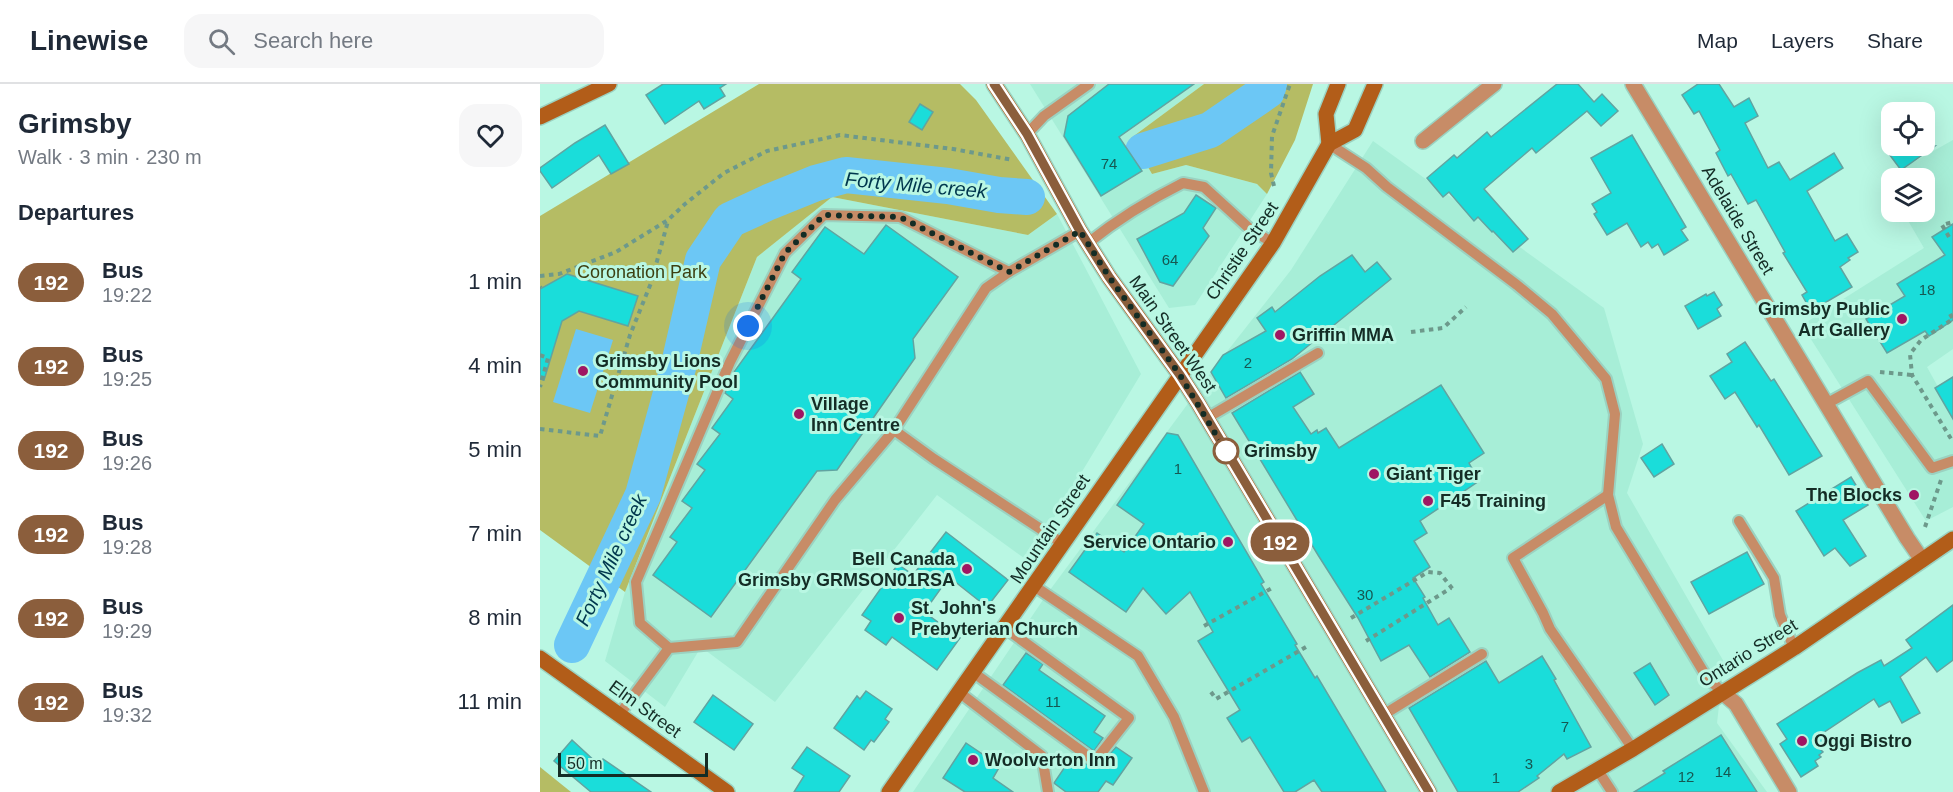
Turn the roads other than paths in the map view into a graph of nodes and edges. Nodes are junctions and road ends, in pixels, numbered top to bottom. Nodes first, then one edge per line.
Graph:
1 (609, 84) edge
2 (994, 84) edge
3 (1089, 84) edge
4 (1338, 84) edge
5 (1375, 84) edge
6 (1494, 84) edge
7 (1633, 84) edge
8 (541, 114) edge
9 (1027, 134) junction
10 (1423, 141) dead end
11 (1329, 144) junction
12 (1084, 237) junction
13 (1273, 243) junction
14 (1009, 272) junction
15 (1318, 353) dead end
16 (1180, 375) junction
17 (1826, 404) junction
18 (1207, 418) junction
19 (894, 430) junction
20 (1953, 461) edge
21 (1608, 495) junction
22 (1739, 521) dead end
23 (1953, 539) edge
24 (1062, 543) junction
25 (1922, 560) junction
26 (1034, 586) junction
27 (1005, 628) junction
28 (669, 648) junction
29 (1794, 648) junction
30 (1482, 654) dead end
31 (540, 658) edge
32 (974, 673) junction
33 (1722, 692) junction
34 (960, 693) junction
35 (619, 715) junction
36 (1383, 715) junction
37 (1633, 749) junction
38 (1597, 770) junction
39 (727, 792) edge
40 (890, 792) edge
41 (1048, 792) edge
42 (1203, 792) edge
43 (1429, 792) edge
44 (1559, 792) edge
45 (1612, 792) edge
46 (1789, 792) edge

1 - 8 main road
2 - 9 main road, Main Street West
3 - 9 lane
4 - 11 main road
5 - 11 main road
6 - 10 street
7 - 17 street, Adelaide Street
9 - 12 main road, Main Street West
11 - 13 main road, Christie Street
11 - 21 lane
12 - 13 lane
12 - 14 lane
12 - 16 main road, Main Street West
13 - 16 main road, Christie Street
14 - 19 lane
14 - 28 lane
15 - 18 lane
16 - 18 main road, Main Street West
16 - 24 main road, Mountain Street
17 - 20 lane
17 - 25 street, Adelaide Street
18 - 36 main road, Main Street West
19 - 24 lane
19 - 28 lane
21 - 33 lane
21 - 37 lane
22 - 29 lane
23 - 25 main road, Ontario Street
24 - 26 main road, Mountain Street
25 - 29 main road, Ontario Street
26 - 27 main road, Mountain Street
26 - 42 lane
27 - 32 main road, Mountain Street
27 - 32 lane
28 - 35 lane
29 - 33 main road, Ontario Street
30 - 36 lane
31 - 35 main road, Elm Street
32 - 34 main road, Mountain Street
33 - 37 main road, Ontario Street
33 - 46 street
34 - 40 main road, Mountain Street
34 - 41 lane
35 - 39 main road, Elm Street
36 - 43 main road, Main Street West
37 - 38 main road, Ontario Street
38 - 44 main road, Ontario Street
38 - 45 lane

